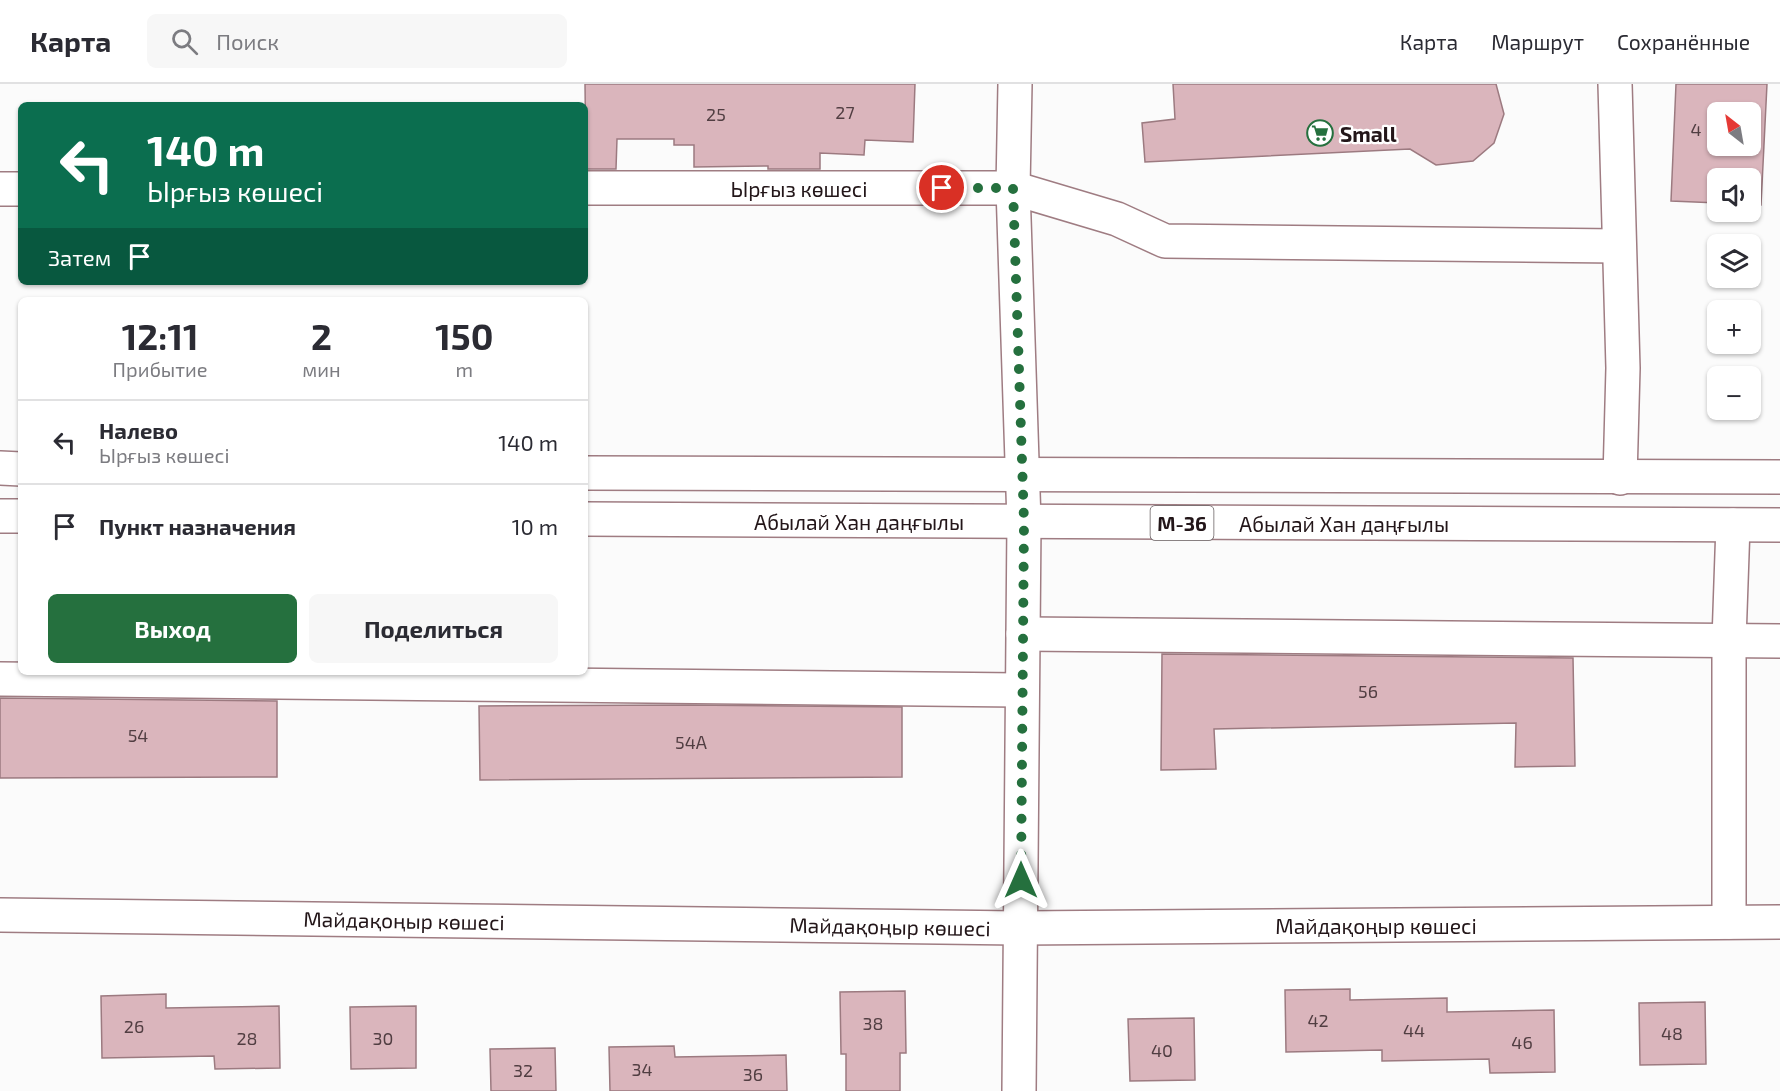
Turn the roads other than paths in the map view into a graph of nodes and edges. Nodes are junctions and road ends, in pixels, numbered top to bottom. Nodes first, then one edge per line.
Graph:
1 (1015, 84) edge
2 (1615, 84) edge
3 (588, 188) edge
4 (1013, 188) junction
5 (0, 189) edge
6 (18, 189) edge
7 (1619, 246) junction
8 (0, 468) edge
9 (18, 469) edge
10 (588, 472) edge
11 (1022, 476) junction
12 (1780, 477) edge
13 (1620, 478) junction
14 (0, 516) edge
15 (18, 516) edge
16 (588, 519) edge
17 (1024, 522) junction
18 (1733, 525) junction
19 (1780, 525) edge
20 (1023, 634) junction
21 (1729, 640) junction
22 (1780, 641) edge
23 (0, 679) edge
24 (1022, 690) junction
25 (0, 915) edge
26 (1729, 922) junction
27 (1780, 922) edge
28 (1020, 928) junction
29 (1019, 1091) edge

1 - 4 street
2 - 7 street
3 - 4 street, Ырғыз көшесі
4 - 7 street, Ырғыз көшесі
4 - 11 street
5 - 6 street
7 - 13 street
8 - 9 street
10 - 11 street, M-36
11 - 13 street, M-36
11 - 17 street
12 - 13 street, M-36
14 - 15 street
16 - 17 street, Абылай Хан даңғылы / M-36
17 - 18 street, Абылай Хан даңғылы / M-36
17 - 20 street
18 - 19 street, Абылай Хан даңғылы / M-36
18 - 21 street
20 - 21 street
20 - 24 street
21 - 22 street
21 - 26 street
23 - 24 street
24 - 28 street
25 - 28 street, Майдақоңыр көшесі
26 - 27 street, Майдақоңыр көшесі
26 - 28 street, Майдақоңыр көшесі
28 - 29 street

